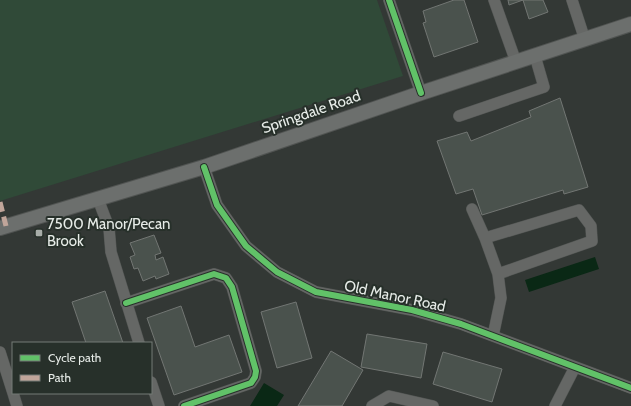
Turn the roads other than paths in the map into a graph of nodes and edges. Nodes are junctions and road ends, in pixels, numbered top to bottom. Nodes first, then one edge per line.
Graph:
1 (389, 0) edge
2 (494, 0) edge
3 (572, 0) edge
4 (631, 24) edge
5 (586, 40) junction
6 (535, 56) junction
7 (516, 62) junction
8 (421, 93) junction
9 (459, 116) dead end
10 (204, 167) junction
11 (98, 199) junction
12 (472, 210) dead end
13 (0, 228) edge
14 (485, 238) junction
15 (498, 274) junction
16 (126, 303) junction
17 (493, 336) junction
18 (139, 342) edge
19 (0, 352) edge
20 (575, 367) junction
21 (152, 385) edge
22 (631, 388) edge
23 (12, 390) edge
24 (13, 394) edge
25 (17, 406) edge
26 (159, 406) edge
27 (184, 406) edge
28 (372, 406) edge
29 (433, 406) edge
30 (555, 406) edge

1 - 8 street
2 - 7 street
3 - 5 street
4 - 5 main road, Springdale Road
5 - 6 main road, Springdale Road
6 - 7 main road, Springdale Road
6 - 9 street
7 - 8 main road, Springdale Road
8 - 10 main road, Springdale Road
10 - 11 main road, Springdale Road
10 - 17 street, Old Manor Road
11 - 13 main road, Springdale Road
11 - 16 street
12 - 14 street
14 - 15 street
14 - 15 street
15 - 17 street
16 - 18 street
16 - 27 street
17 - 20 street, Old Manor Road
19 - 23 street
20 - 22 street, Old Manor Road
20 - 30 street
21 - 26 street
24 - 25 street
28 - 29 street

